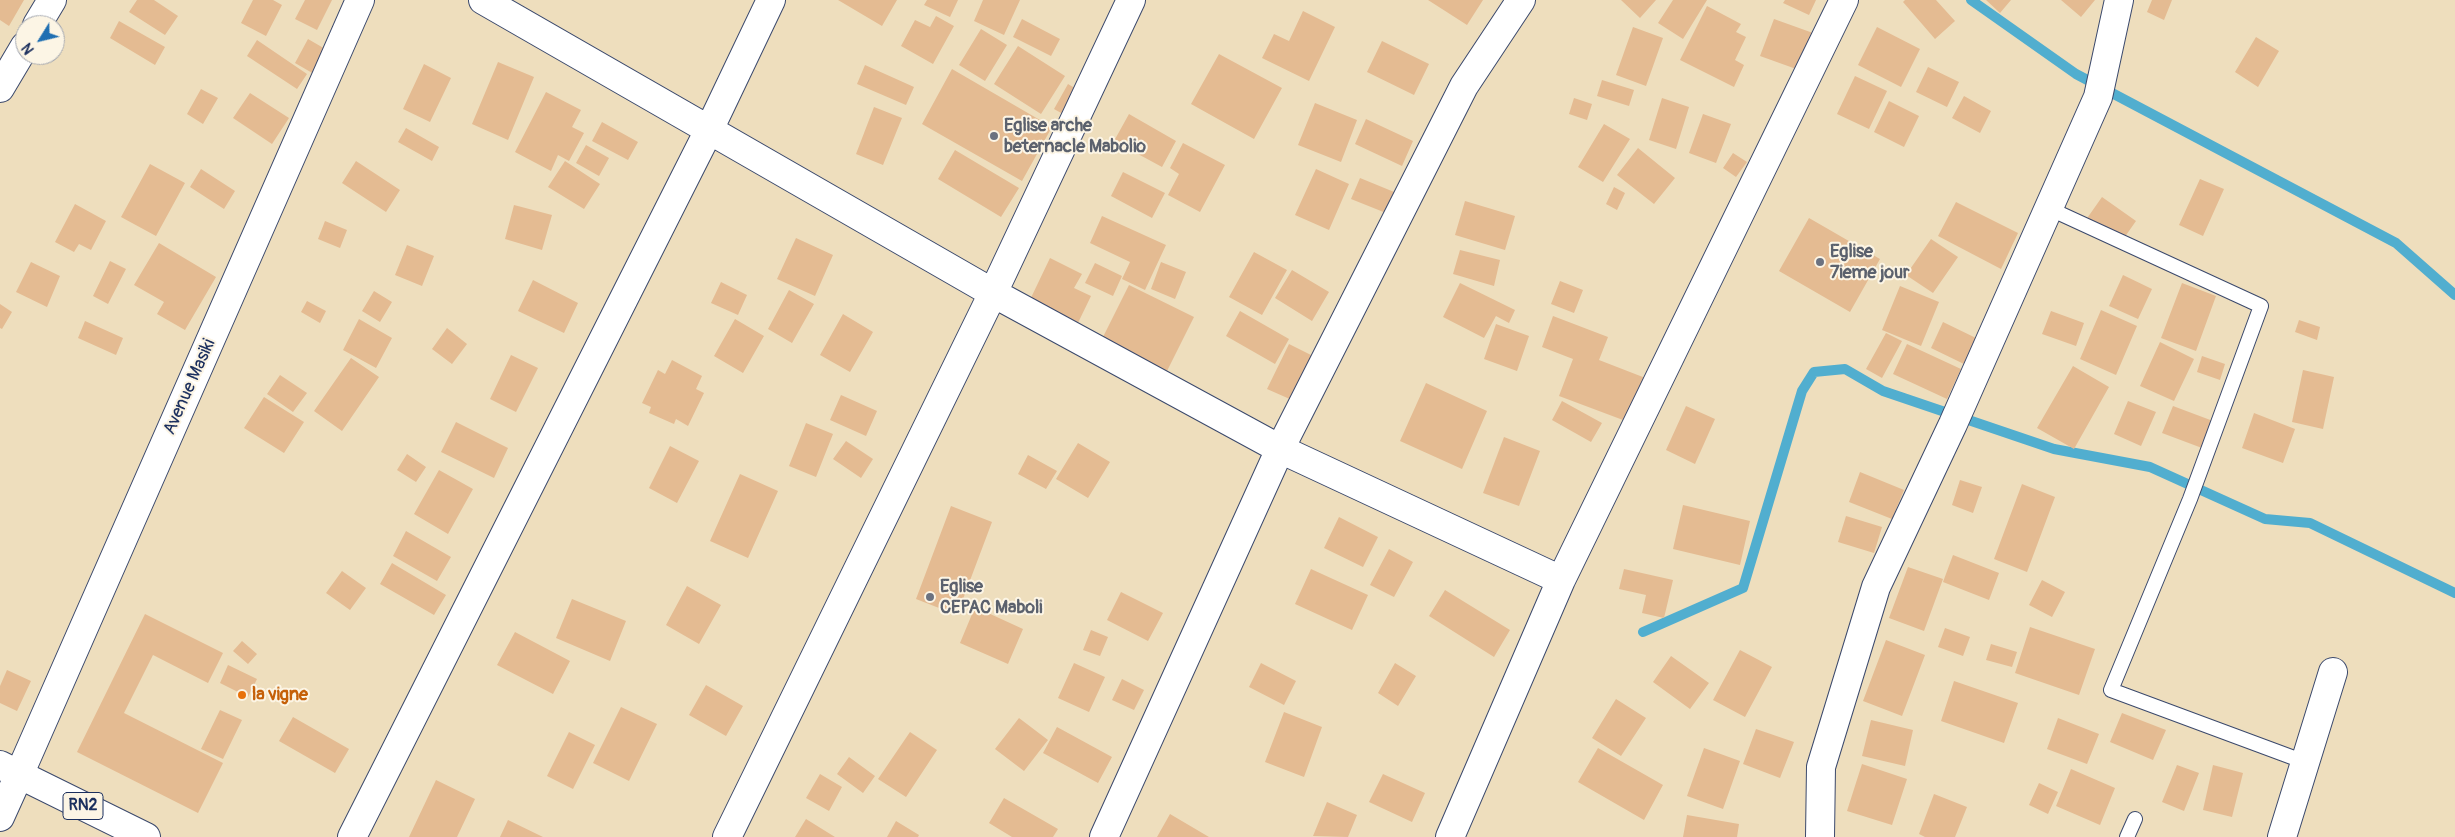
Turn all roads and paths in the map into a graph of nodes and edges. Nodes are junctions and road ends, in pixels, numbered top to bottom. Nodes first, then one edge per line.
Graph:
1 (52, 0) edge
2 (360, 0) edge
3 (483, 0) edge
4 (771, 0) edge
5 (1131, 0) edge
6 (1521, 0) edge
7 (1844, 0) edge
8 (2119, 0) edge
9 (43, 15) edge
10 (15, 63) edge
11 (0, 88) edge
12 (709, 130) junction
13 (2048, 208) junction
14 (993, 293) junction
15 (1280, 449) junction
16 (1561, 580) junction
17 (2333, 672) dead end
18 (2305, 762) junction
19 (10, 770) edge
20 (0, 817) edge
21 (2135, 819) dead end
22 (146, 837) edge
23 (352, 837) edge
24 (727, 837) edge
25 (1104, 837) edge
26 (1450, 837) edge
27 (1820, 837) edge
28 (2127, 837) edge
29 (2282, 837) edge

1 - 9 main road
2 - 19 main road, Avenue Masiki
3 - 12 main road
4 - 12 main road
5 - 14 main road
6 - 15 main road
7 - 16 main road
8 - 13 main road
10 - 11 main road
12 - 14 main road
12 - 23 main road
13 - 18 lane
13 - 27 main road
14 - 15 main road
14 - 24 main road
15 - 16 main road
15 - 25 main road
16 - 26 main road
17 - 18 main road
18 - 29 main road
19 - 20 main road, Avenue Masiki
19 - 22 main road, RN2
21 - 28 lane

